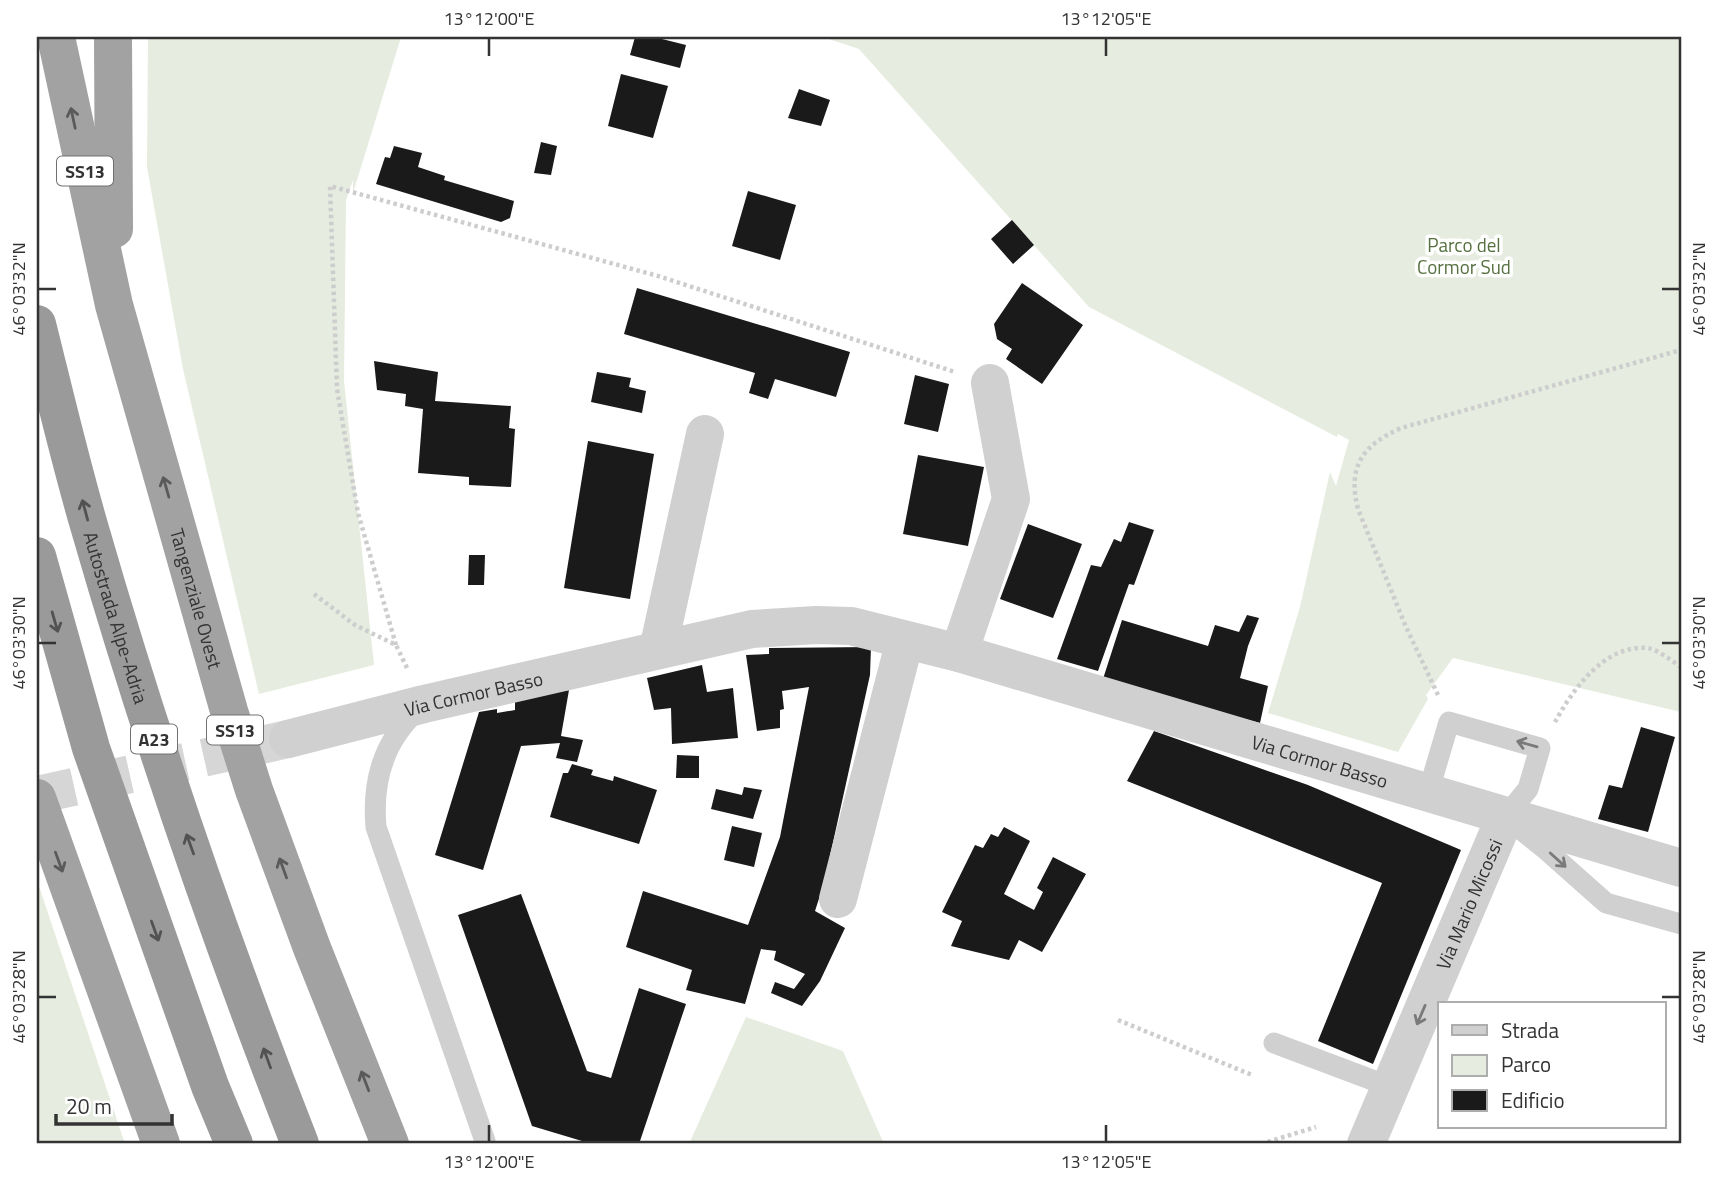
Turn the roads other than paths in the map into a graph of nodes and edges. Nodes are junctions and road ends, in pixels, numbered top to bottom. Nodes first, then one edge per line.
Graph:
1 (55, 37) edge
2 (113, 37) edge
3 (114, 305) junction
4 (37, 324) edge
5 (990, 383) road end
6 (705, 434) dead end
7 (37, 556) edge
8 (905, 640) junction
9 (659, 650) junction
10 (959, 653) junction
11 (424, 704) junction
12 (288, 739) tunnel mouth
13 (1428, 793) junction
14 (37, 797) edge
15 (1505, 817) junction
16 (1681, 868) edge
17 (838, 899) dead end
18 (1681, 924) edge
19 (1274, 1043) dead end
20 (1391, 1087) junction
21 (485, 1141) dead end
22 (161, 1144) edge
23 (234, 1144) edge
24 (300, 1144) edge
25 (390, 1144) edge
26 (1366, 1144) edge

3 -> 1 highway, Tangenziale Ovest / SS13
2 - 3 highway
25 -> 3 highway, Tangenziale Ovest / SS13
24 -> 4 highway, Autostrada Alpe-Adria / A23
5 - 10 street
6 - 9 street
7 -> 23 highway
8 - 9 street, Via Cormor Basso
8 - 10 street, Via Cormor Basso
8 - 17 street
9 - 11 street, Via Cormor Basso
10 - 13 street, Via Cormor Basso
11 - 12 street, Via Cormor Basso
11 - 21 lane
13 - 15 street, Via Cormor Basso
15 -> 13 lane
14 -> 22 highway
15 - 16 street, Via Cormor Basso
15 -> 18 lane
15 -> 20 street, Via Mario Micossi
19 - 20 lane
20 - 26 street, Via Mario Micossi

